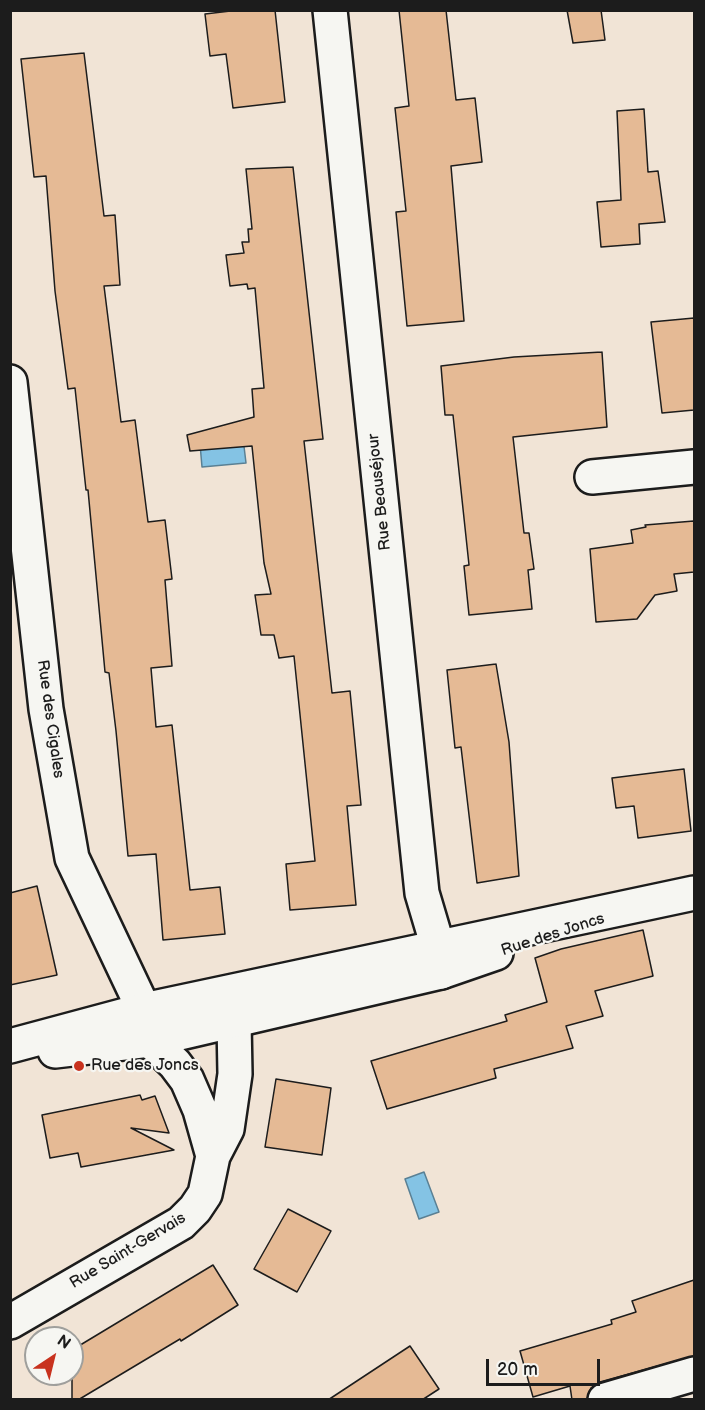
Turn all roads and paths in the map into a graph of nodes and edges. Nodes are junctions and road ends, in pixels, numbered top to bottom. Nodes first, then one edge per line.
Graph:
1 (330, 10) edge
2 (10, 382) edge
3 (694, 467) edge
4 (592, 477) dead end
5 (694, 894) edge
6 (439, 960) junction
7 (227, 1008) junction
8 (147, 1025) junction
9 (10, 1046) edge
10 (10, 1055) edge
11 (213, 1156) junction
12 (10, 1322) edge
13 (694, 1374) edge
14 (605, 1400) edge

1 - 6 street, Rue Beauséjour
2 - 8 street, Rue des Cigales
3 - 4 street
5 - 6 street, Rue des Joncs
6 - 7 street, Rue des Joncs
7 - 8 street, Rue des Joncs
7 - 11 street, Rue Saint-Gervais
8 - 9 street, Rue des Joncs
8 - 10 street, Rue des Joncs
8 - 11 street, Rue Saint-Gervais
11 - 12 street, Rue Saint-Gervais
13 - 14 street

